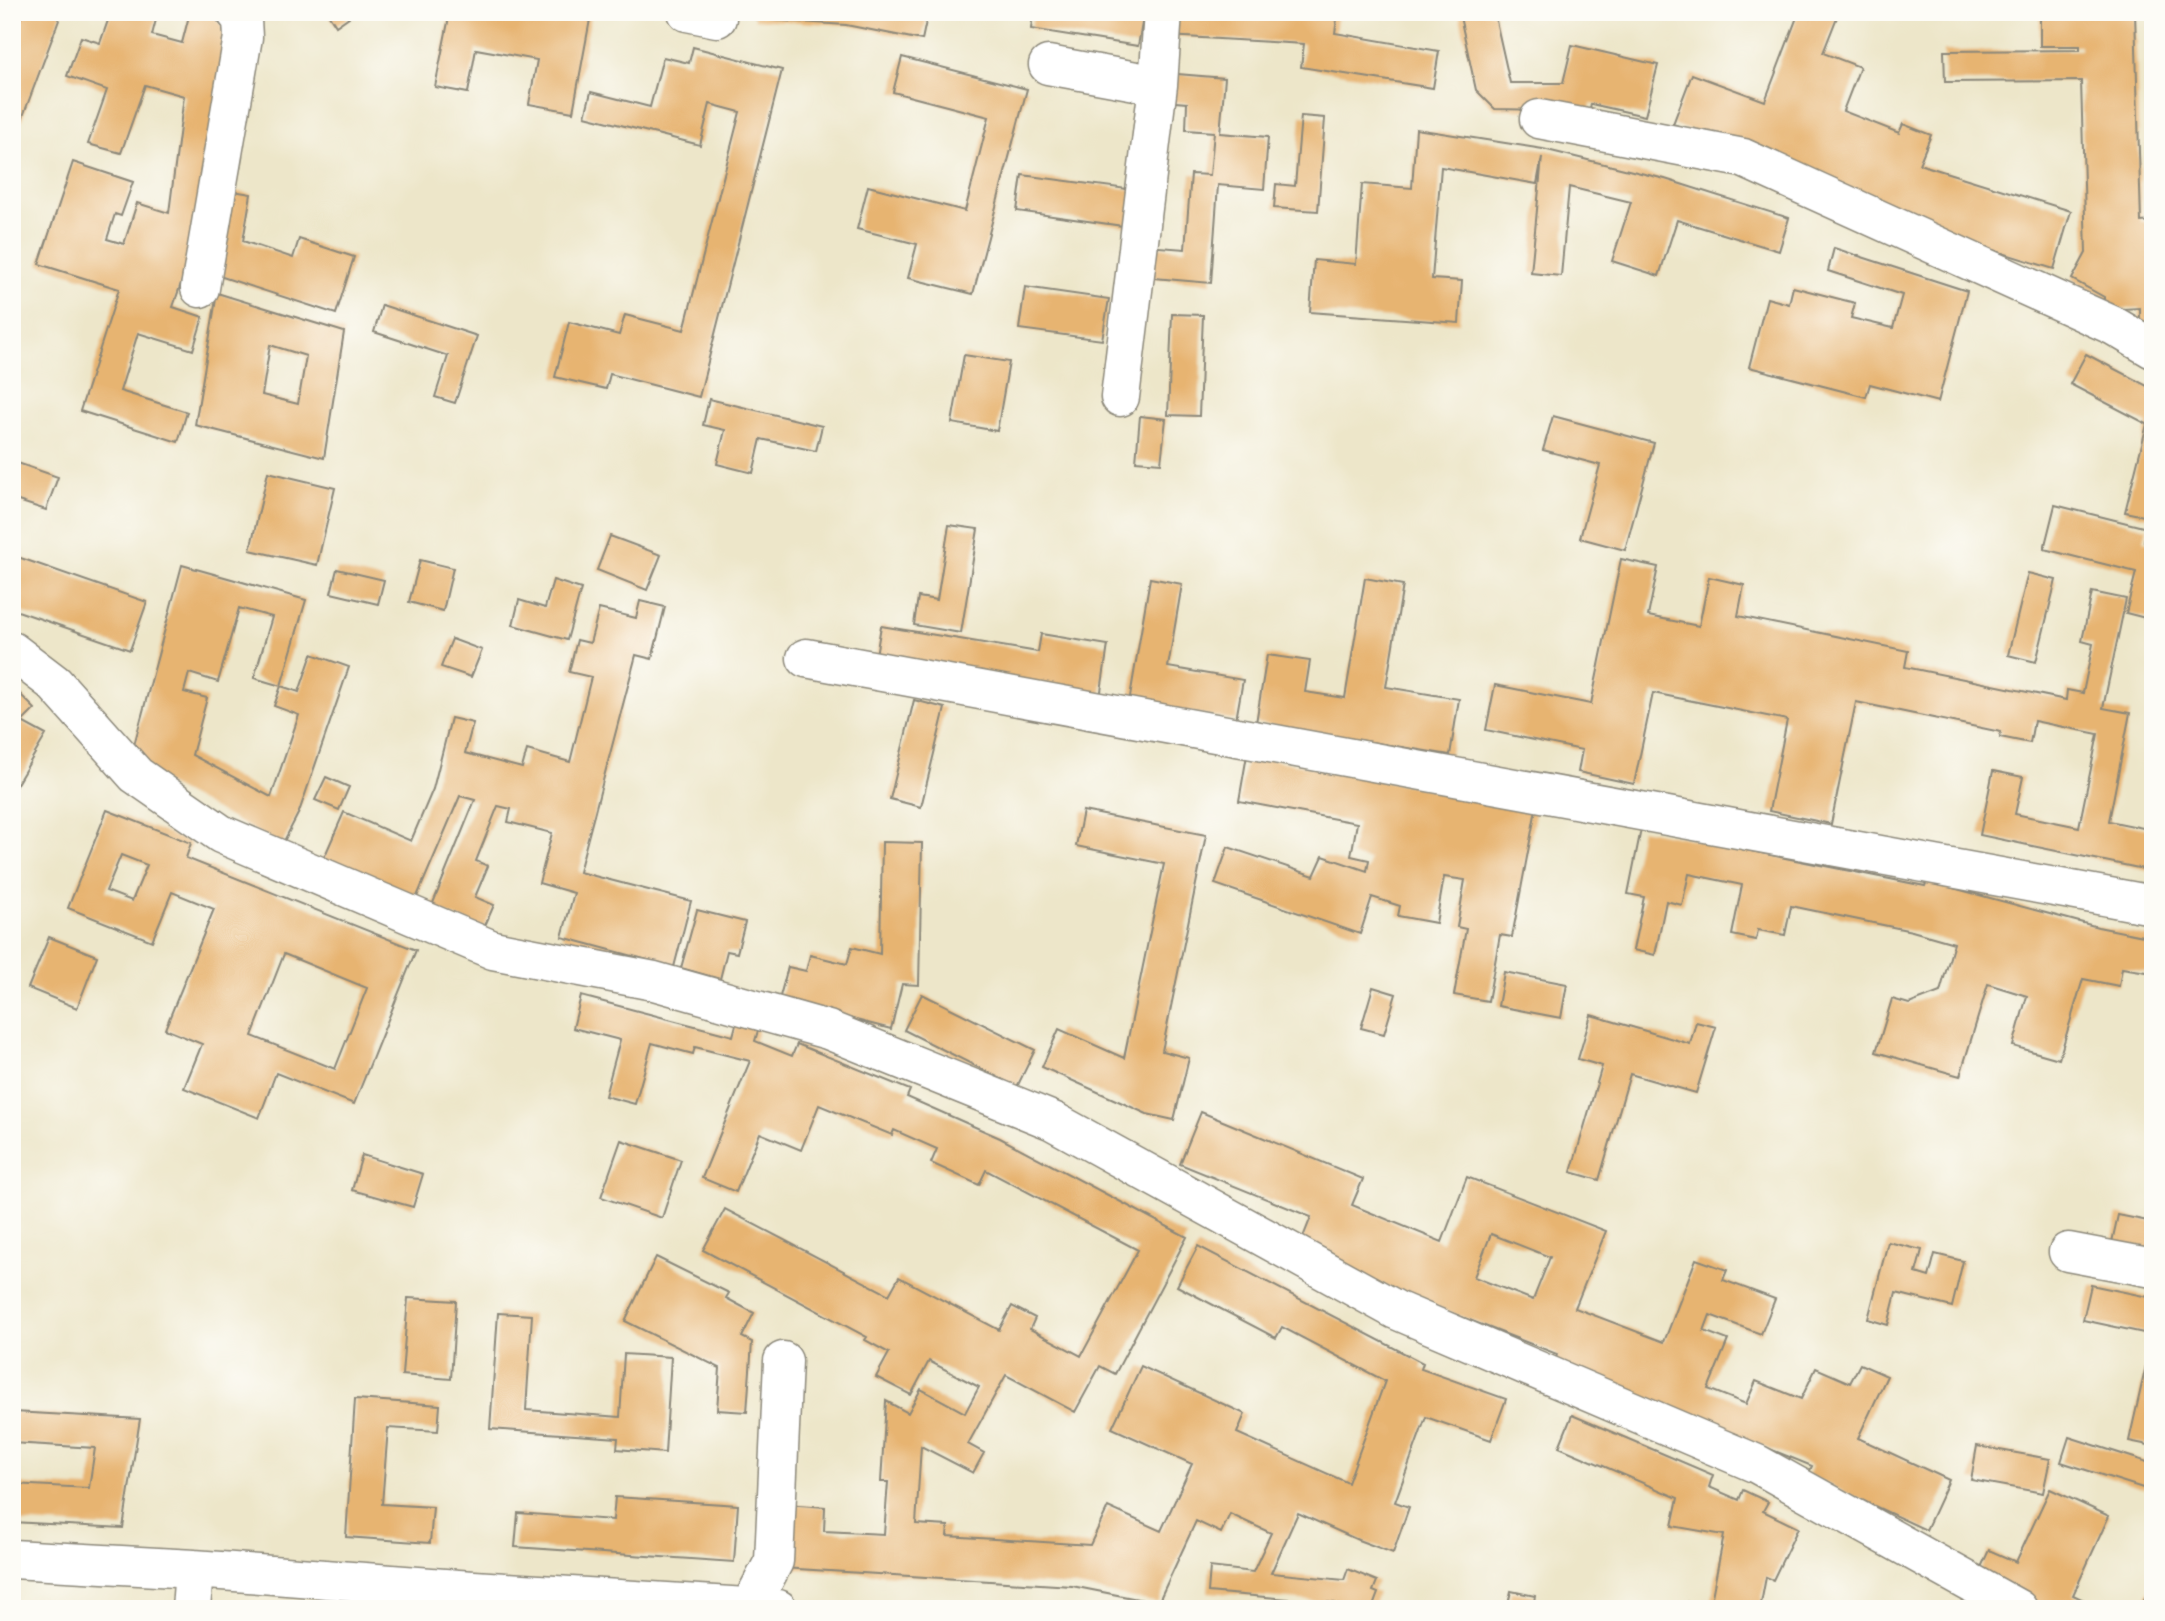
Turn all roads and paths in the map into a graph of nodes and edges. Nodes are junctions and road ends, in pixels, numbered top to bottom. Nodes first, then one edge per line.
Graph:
1 (236, 12) edge
2 (1163, 12) edge
3 (1048, 65) dead end
4 (1158, 85) junction
5 (1539, 119) dead end
6 (200, 288) dead end
7 (2153, 349) edge
8 (1120, 397) dead end
9 (12, 651) edge
10 (806, 658) dead end
11 (2153, 905) edge
12 (2068, 1252) dead end
13 (2153, 1268) edge
14 (783, 1361) dead end
15 (12, 1559) edge
16 (194, 1569) junction
17 (458, 1599) edge
18 (759, 1608) edge
19 (191, 1609) edge
20 (2018, 1609) edge

1 - 6 street
2 - 4 street
3 - 4 street
4 - 8 street
5 - 7 street
9 - 20 street
10 - 11 street
12 - 13 street
14 - 18 street
15 - 16 street
16 - 17 street
16 - 19 street
17 - 18 street

